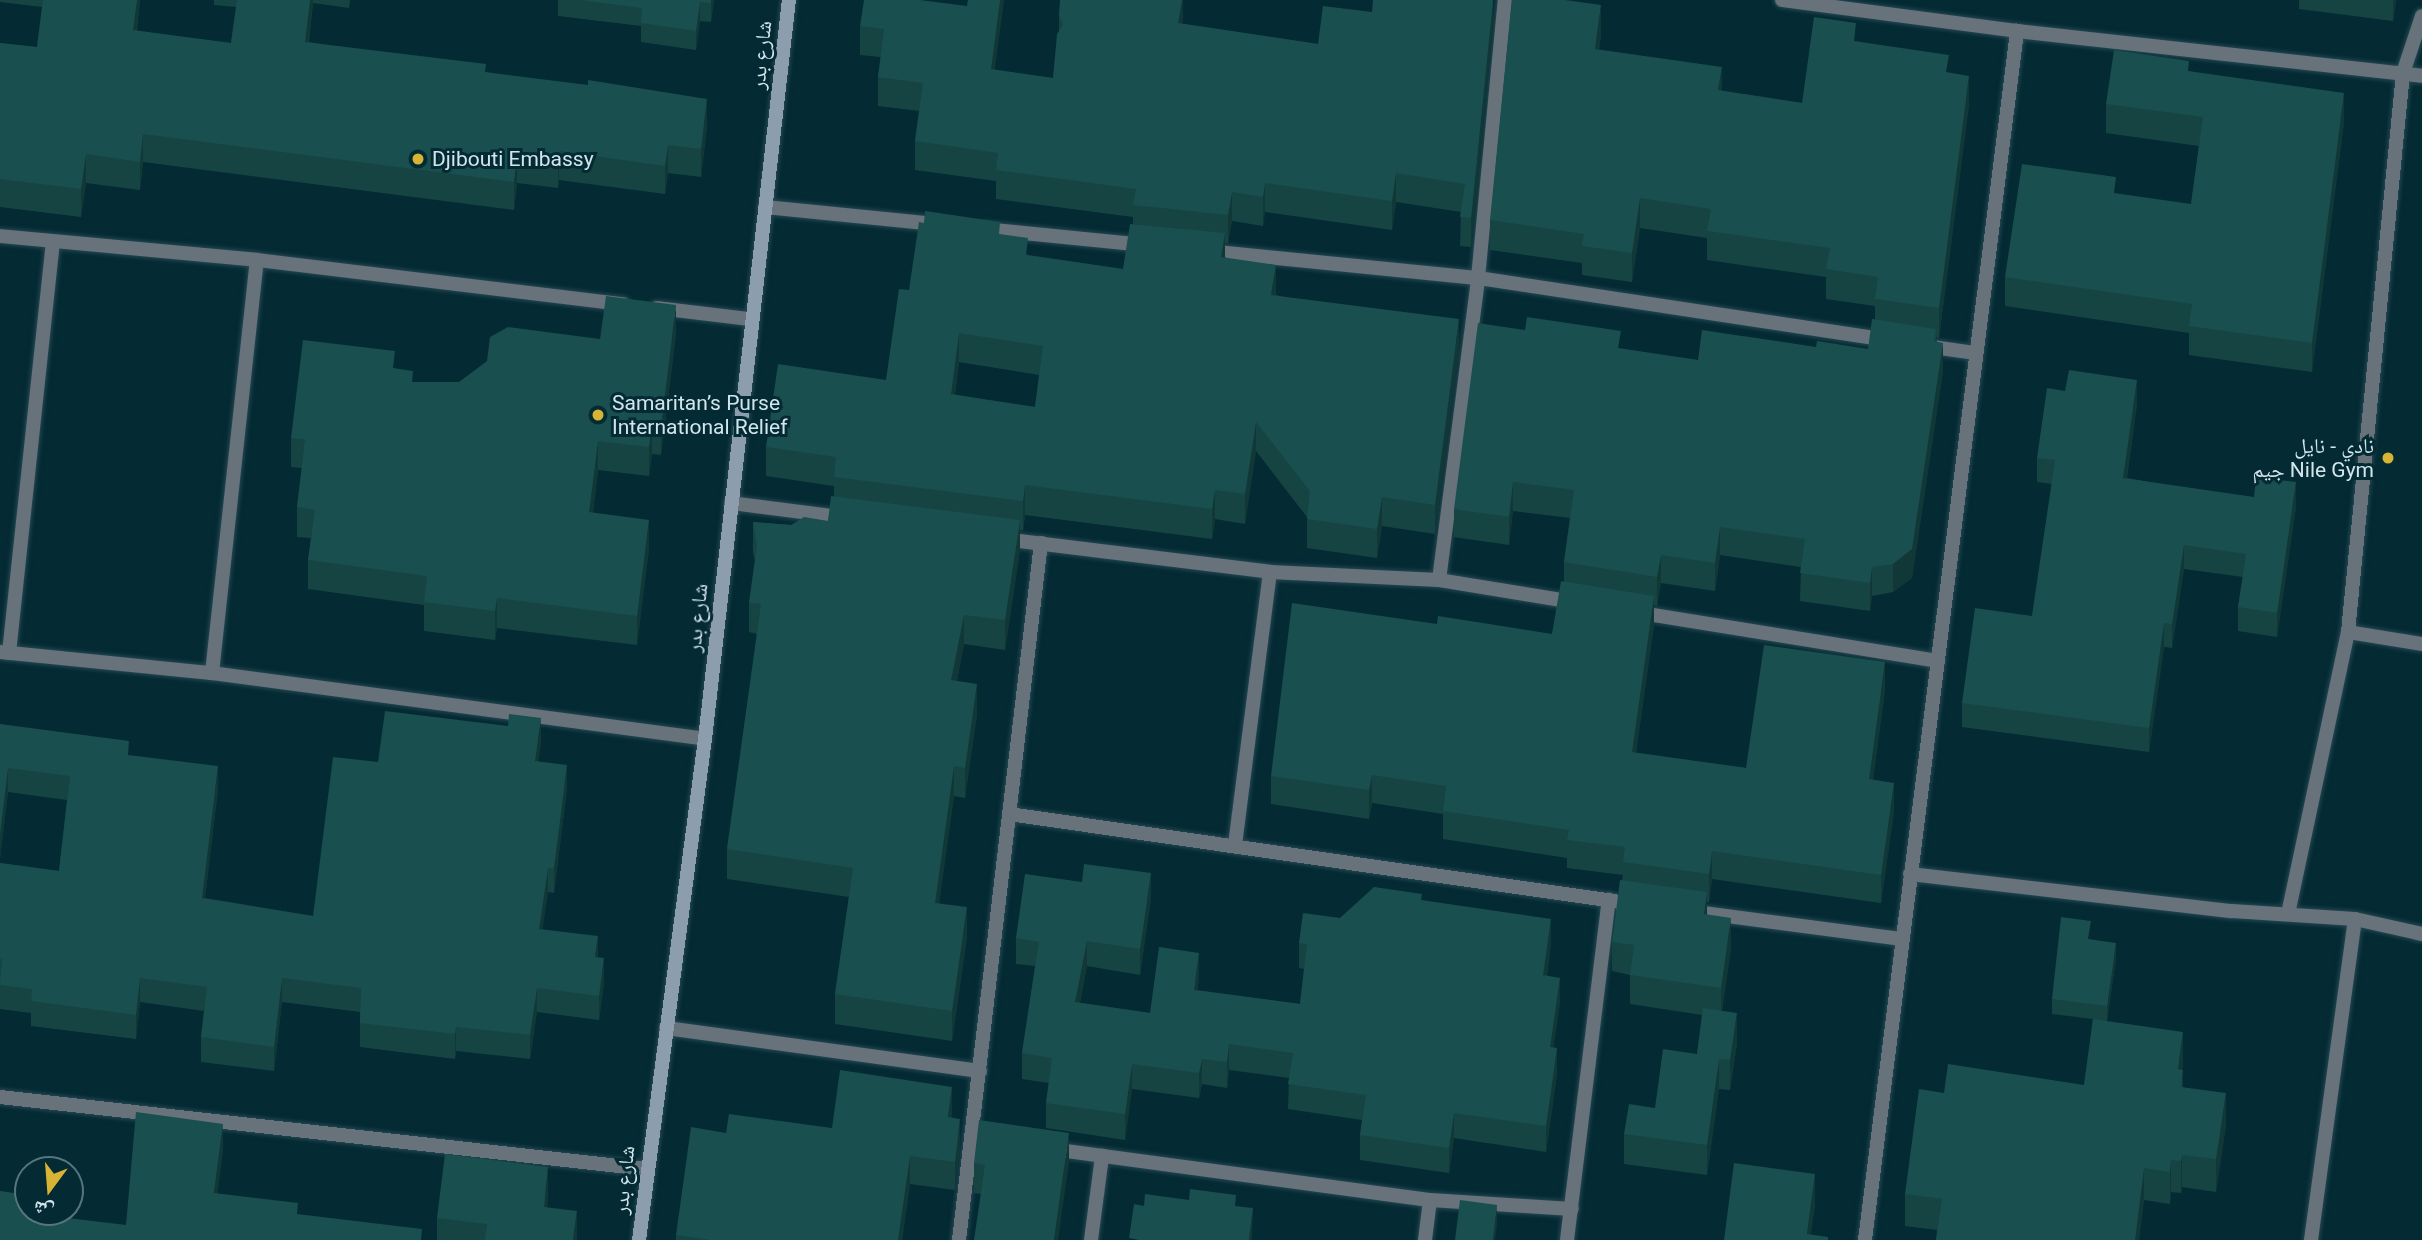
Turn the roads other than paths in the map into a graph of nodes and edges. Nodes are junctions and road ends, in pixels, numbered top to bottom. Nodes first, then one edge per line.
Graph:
1 (789, 0) edge
2 (1505, 0) edge
3 (1782, 0) edge
4 (2422, 16) edge
5 (2017, 32) junction
6 (2403, 73) junction
7 (2422, 76) edge
8 (765, 208) junction
9 (0, 236) edge
10 (52, 242) junction
11 (1163, 247) edge
12 (1190, 249) edge
13 (257, 260) junction
14 (1478, 278) junction
15 (750, 319) junction
16 (1975, 353) junction
17 (731, 503) junction
18 (866, 521) edge
19 (987, 536) edge
20 (1041, 543) junction
21 (1270, 572) junction
22 (1439, 580) junction
23 (1587, 604) edge
24 (1614, 609) edge
25 (2348, 632) junction
26 (2422, 644) edge
27 (5, 653) edge
28 (1938, 661) junction
29 (212, 673) junction
30 (705, 739) junction
31 (1009, 814) junction
32 (1235, 845) junction
33 (1910, 874) junction
34 (1609, 900) junction
35 (1648, 906) edge
36 (1675, 909) edge
37 (2288, 914) junction
38 (2355, 919) junction
39 (2422, 934) edge
40 (1901, 939) junction
41 (666, 1028) junction
42 (980, 1071) junction
43 (0, 1097) edge
44 (1037, 1147) edge
45 (1101, 1156) junction
46 (646, 1169) junction
47 (1430, 1200) junction
48 (1572, 1209) junction
49 (639, 1240) edge
50 (959, 1240) edge
51 (1091, 1240) edge
52 (1425, 1240) edge
53 (1567, 1240) edge
54 (1865, 1240) edge
55 (2311, 1240) edge

1 - 8 street, شارع بدر
2 - 14 street
3 - 5 street
4 - 6 street
5 - 6 street
5 - 16 street
6 - 7 street
6 - 25 street
8 - 11 street
8 - 15 street, شارع بدر
9 - 10 street
10 - 13 street
10 - 27 street
12 - 14 street
13 - 15 street
13 - 29 street
14 - 16 street
14 - 22 street
15 - 17 street, شارع بدر
16 - 28 street
17 - 18 street
17 - 30 street, شارع بدر
19 - 20 street
20 - 21 street
20 - 31 street
21 - 22 street
21 - 32 street
22 - 23 street
24 - 28 street
25 - 26 street
25 - 37 street
27 - 29 street
28 - 33 street
29 - 30 street
30 - 41 street, شارع بدر
31 - 32 street
31 - 42 street
32 - 34 street
33 - 37 street
33 - 40 street
34 - 35 street
34 - 48 street
36 - 40 street
37 - 38 street
38 - 39 street
38 - 55 street
40 - 54 street
41 - 42 street
41 - 46 street, شارع بدر
42 - 50 street
43 - 46 street
44 - 45 street
45 - 47 street
45 - 51 street
46 - 49 street, شارع بدر
47 - 48 street
47 - 52 street
48 - 53 street

